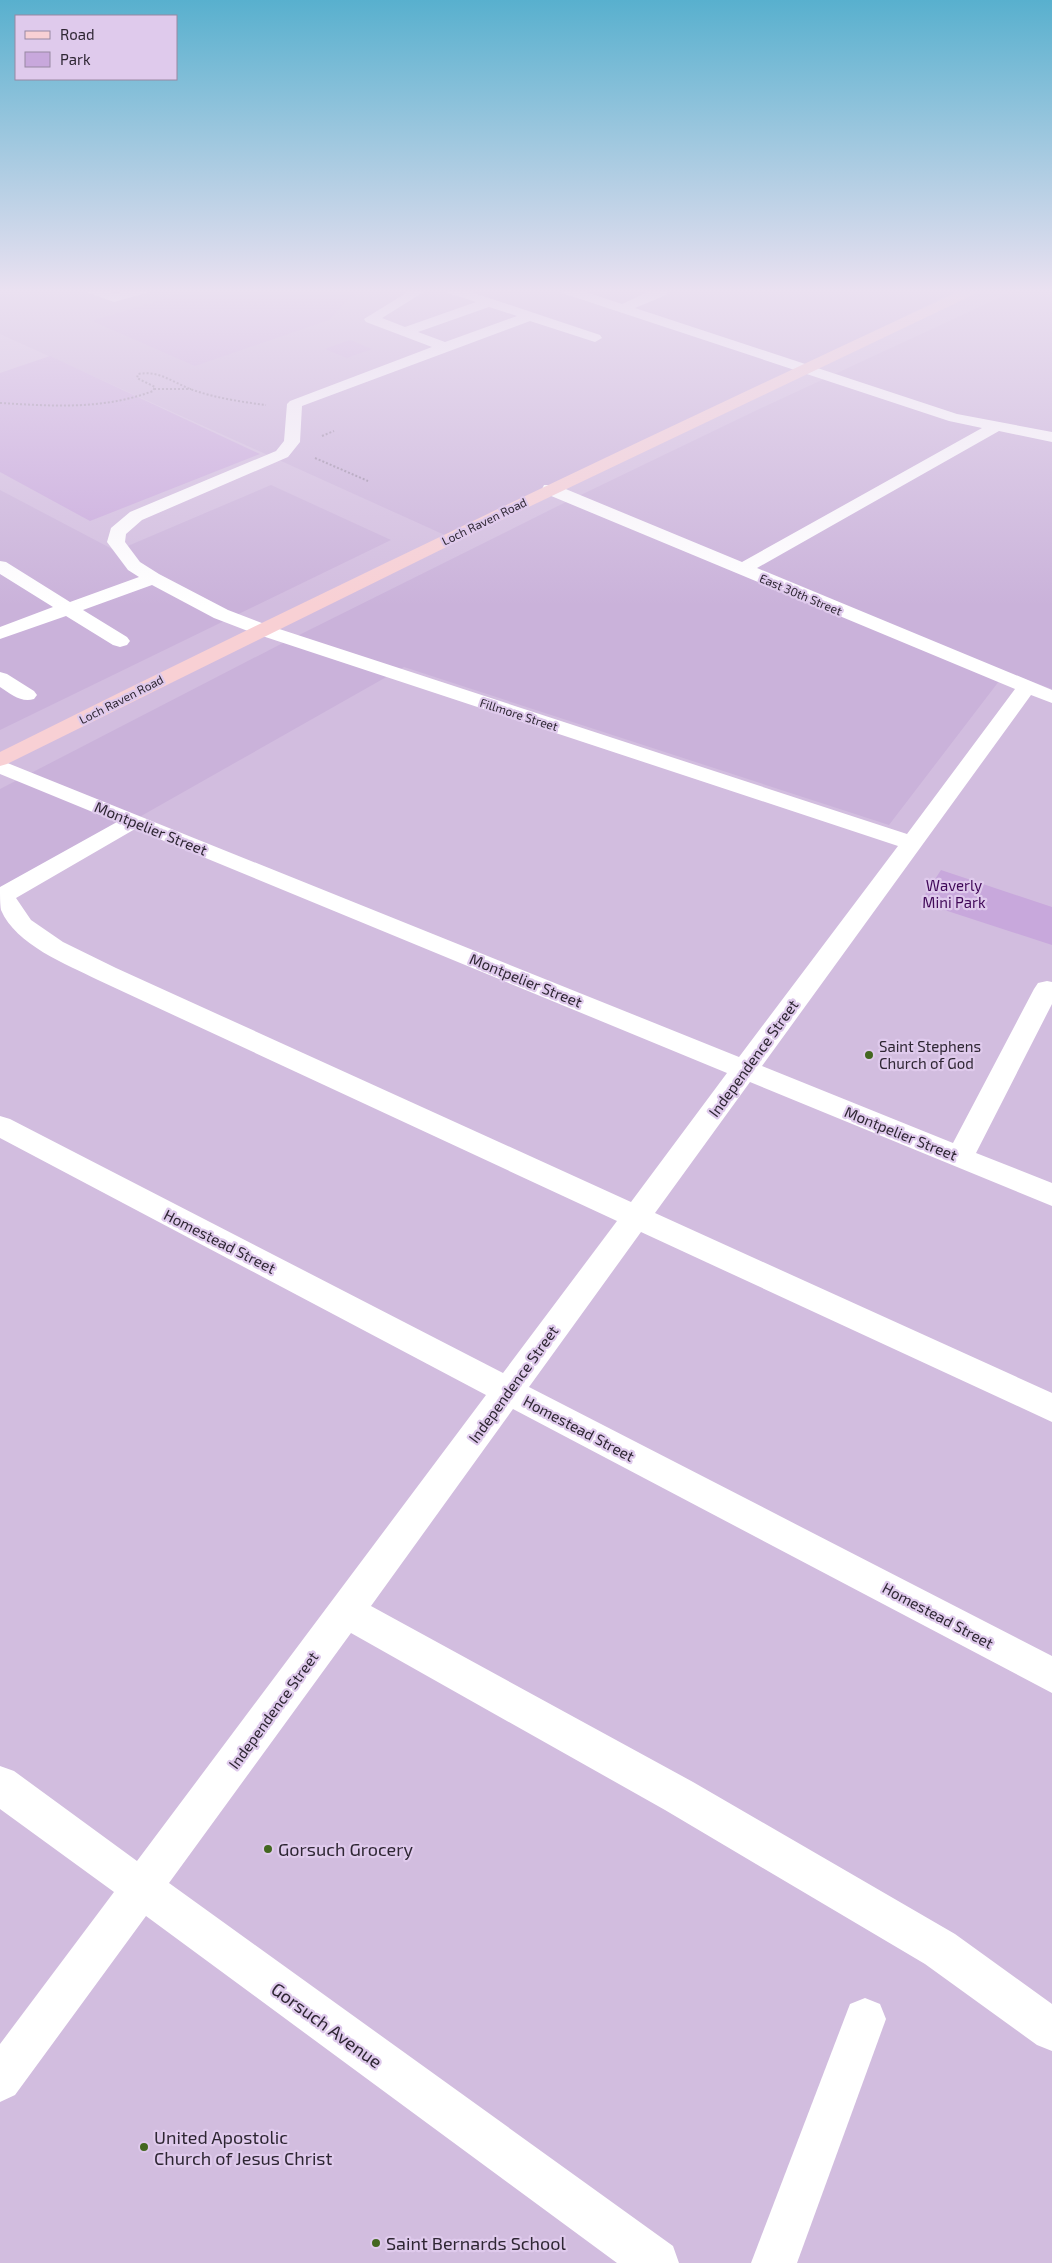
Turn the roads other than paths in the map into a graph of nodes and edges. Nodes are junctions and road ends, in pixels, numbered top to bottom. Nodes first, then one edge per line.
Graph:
1 (317, 396) edge
2 (746, 396) edge
3 (887, 396) edge
4 (996, 427) junction
5 (1052, 436) edge
6 (550, 489) junction
7 (0, 566) edge
8 (742, 570) junction
9 (153, 578) junction
10 (70, 608) junction
11 (4, 628) edge
12 (260, 629) junction
13 (120, 640) dead end
14 (0, 678) edge
15 (1026, 688) junction
16 (27, 695) dead end
17 (1052, 697) edge
18 (0, 760) edge
19 (0, 766) edge
20 (134, 820) junction
21 (912, 842) junction
22 (2, 896) edge
23 (1052, 991) edge
24 (745, 1070) junction
25 (0, 1126) edge
26 (960, 1157) junction
27 (1052, 1195) edge
28 (636, 1216) junction
29 (508, 1390) junction
30 (1052, 1408) edge
31 (346, 1611) junction
32 (1052, 1675) edge
33 (0, 1784) edge
34 (141, 1889) junction
35 (864, 2019) dead end
36 (1052, 2030) edge
37 (0, 2080) edge
38 (656, 2263) edge
39 (774, 2263) edge

1 - 9 street, Fillmore Street
2 - 6 main road, Loch Raven Road
3 - 4 street
4 - 5 street
4 - 8 street
6 - 8 street, East 30th Street
6 - 12 main road, Loch Raven Road
7 - 10 street
8 - 15 street, East 30th Street
9 - 10 street
9 - 12 street, Fillmore Street
10 - 11 street
10 - 13 street
12 - 18 main road, Loch Raven Road
12 - 21 street, Fillmore Street
14 - 16 street
15 - 17 street, East 30th Street
15 - 21 street, Independence Street
19 - 20 street, Montpelier Street
20 - 22 street
20 - 24 street, Montpelier Street
21 - 24 street, Independence Street
22 - 28 street
23 - 26 street
24 - 26 street, Montpelier Street
24 - 28 street, Independence Street
25 - 29 street, Homestead Street
26 - 27 street, Montpelier Street
28 - 29 street, Independence Street
28 - 30 street
29 - 31 street, Independence Street
29 - 32 street, Homestead Street
31 - 34 street, Independence Street
31 - 36 street
33 - 34 street, Gorsuch Avenue
34 - 37 street, Independence Street
34 - 38 street, Gorsuch Avenue
35 - 39 street

